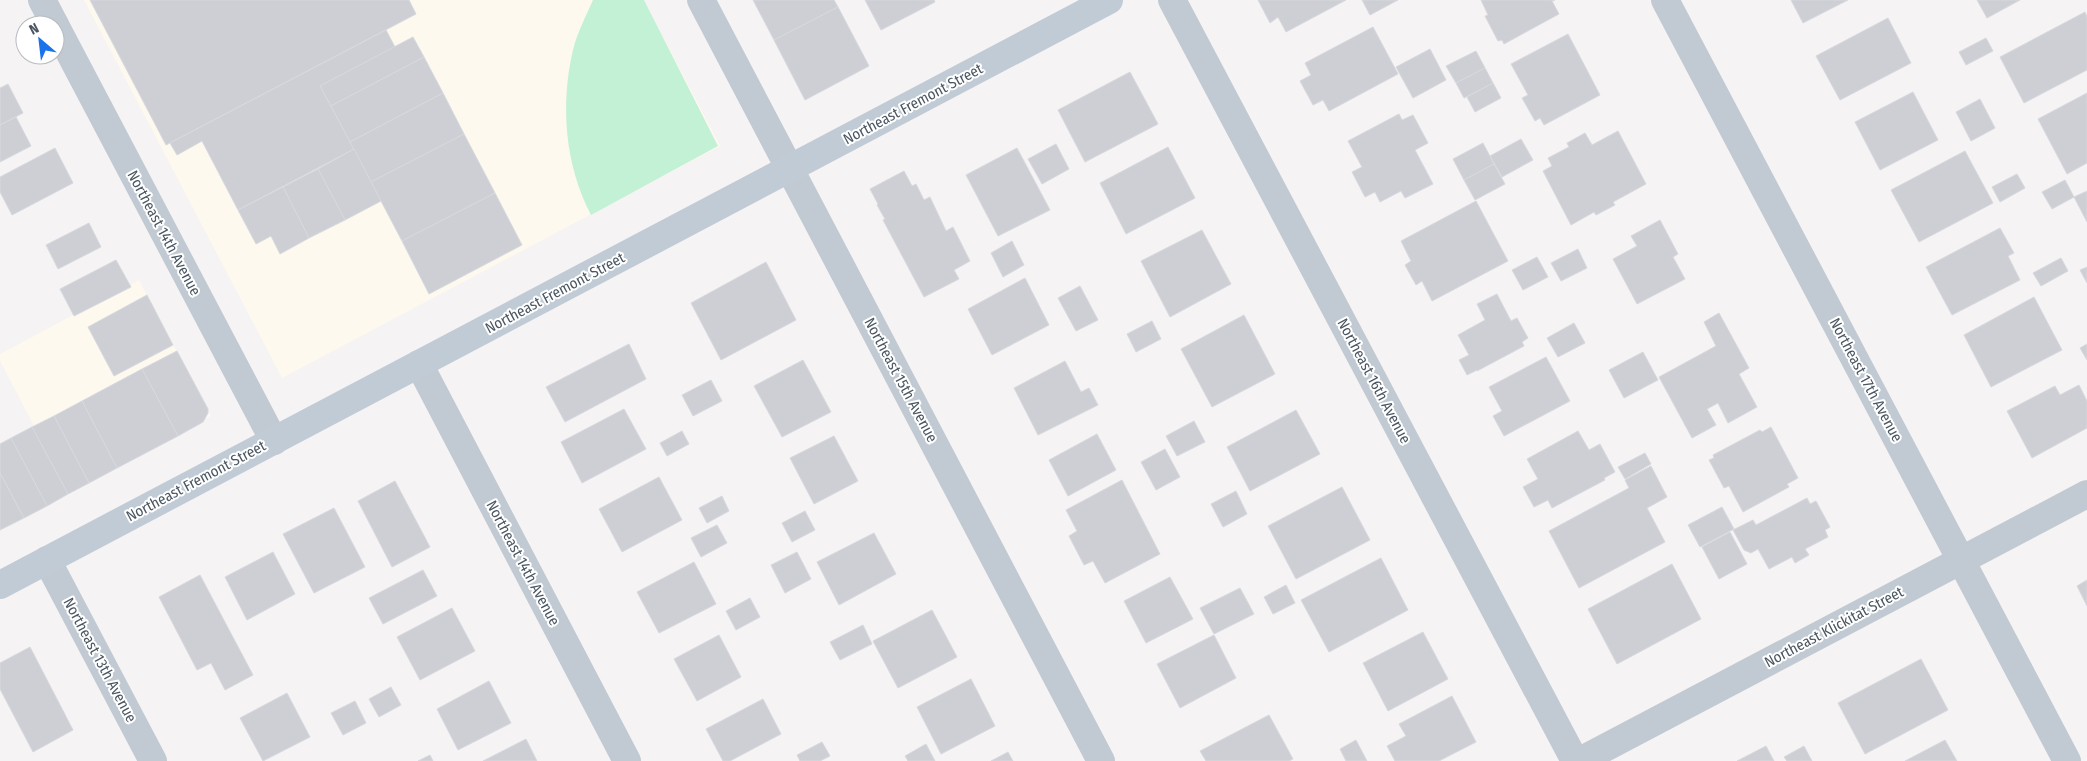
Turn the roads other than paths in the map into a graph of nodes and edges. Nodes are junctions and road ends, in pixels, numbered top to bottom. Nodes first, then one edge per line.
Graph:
1 (42, 0) edge
2 (701, 0) edge
3 (1109, 0) edge
4 (1172, 0) edge
5 (1665, 0) edge
6 (50, 15) edge
7 (65, 44) edge
8 (790, 170) junction
9 (419, 364) junction
10 (274, 441) junction
11 (2087, 494) edge
12 (48, 560) junction
13 (1960, 560) junction
14 (0, 585) edge
15 (153, 761) edge
16 (627, 761) edge
17 (1101, 761) edge
18 (1575, 761) edge
19 (1580, 761) edge
20 (2067, 761) edge

1 - 6 street, Northeast 14th Avenue
2 - 8 street, Northeast 15th Avenue
3 - 8 main road, Northeast Fremont Street
4 - 18 street, Northeast 16th Avenue
5 - 13 street, Northeast 17th Avenue
7 - 10 street, Northeast 14th Avenue
8 - 9 main road, Northeast Fremont Street
8 - 17 street, Northeast 15th Avenue
9 - 10 main road, Northeast Fremont Street
9 - 16 street, Northeast 14th Avenue
10 - 12 main road, Northeast Fremont Street
11 - 13 street, Northeast Klickitat Street
12 - 14 main road, Northeast Fremont Street
12 - 15 street, Northeast 13th Avenue
13 - 19 street, Northeast Klickitat Street
13 - 20 street, Northeast 17th Avenue

